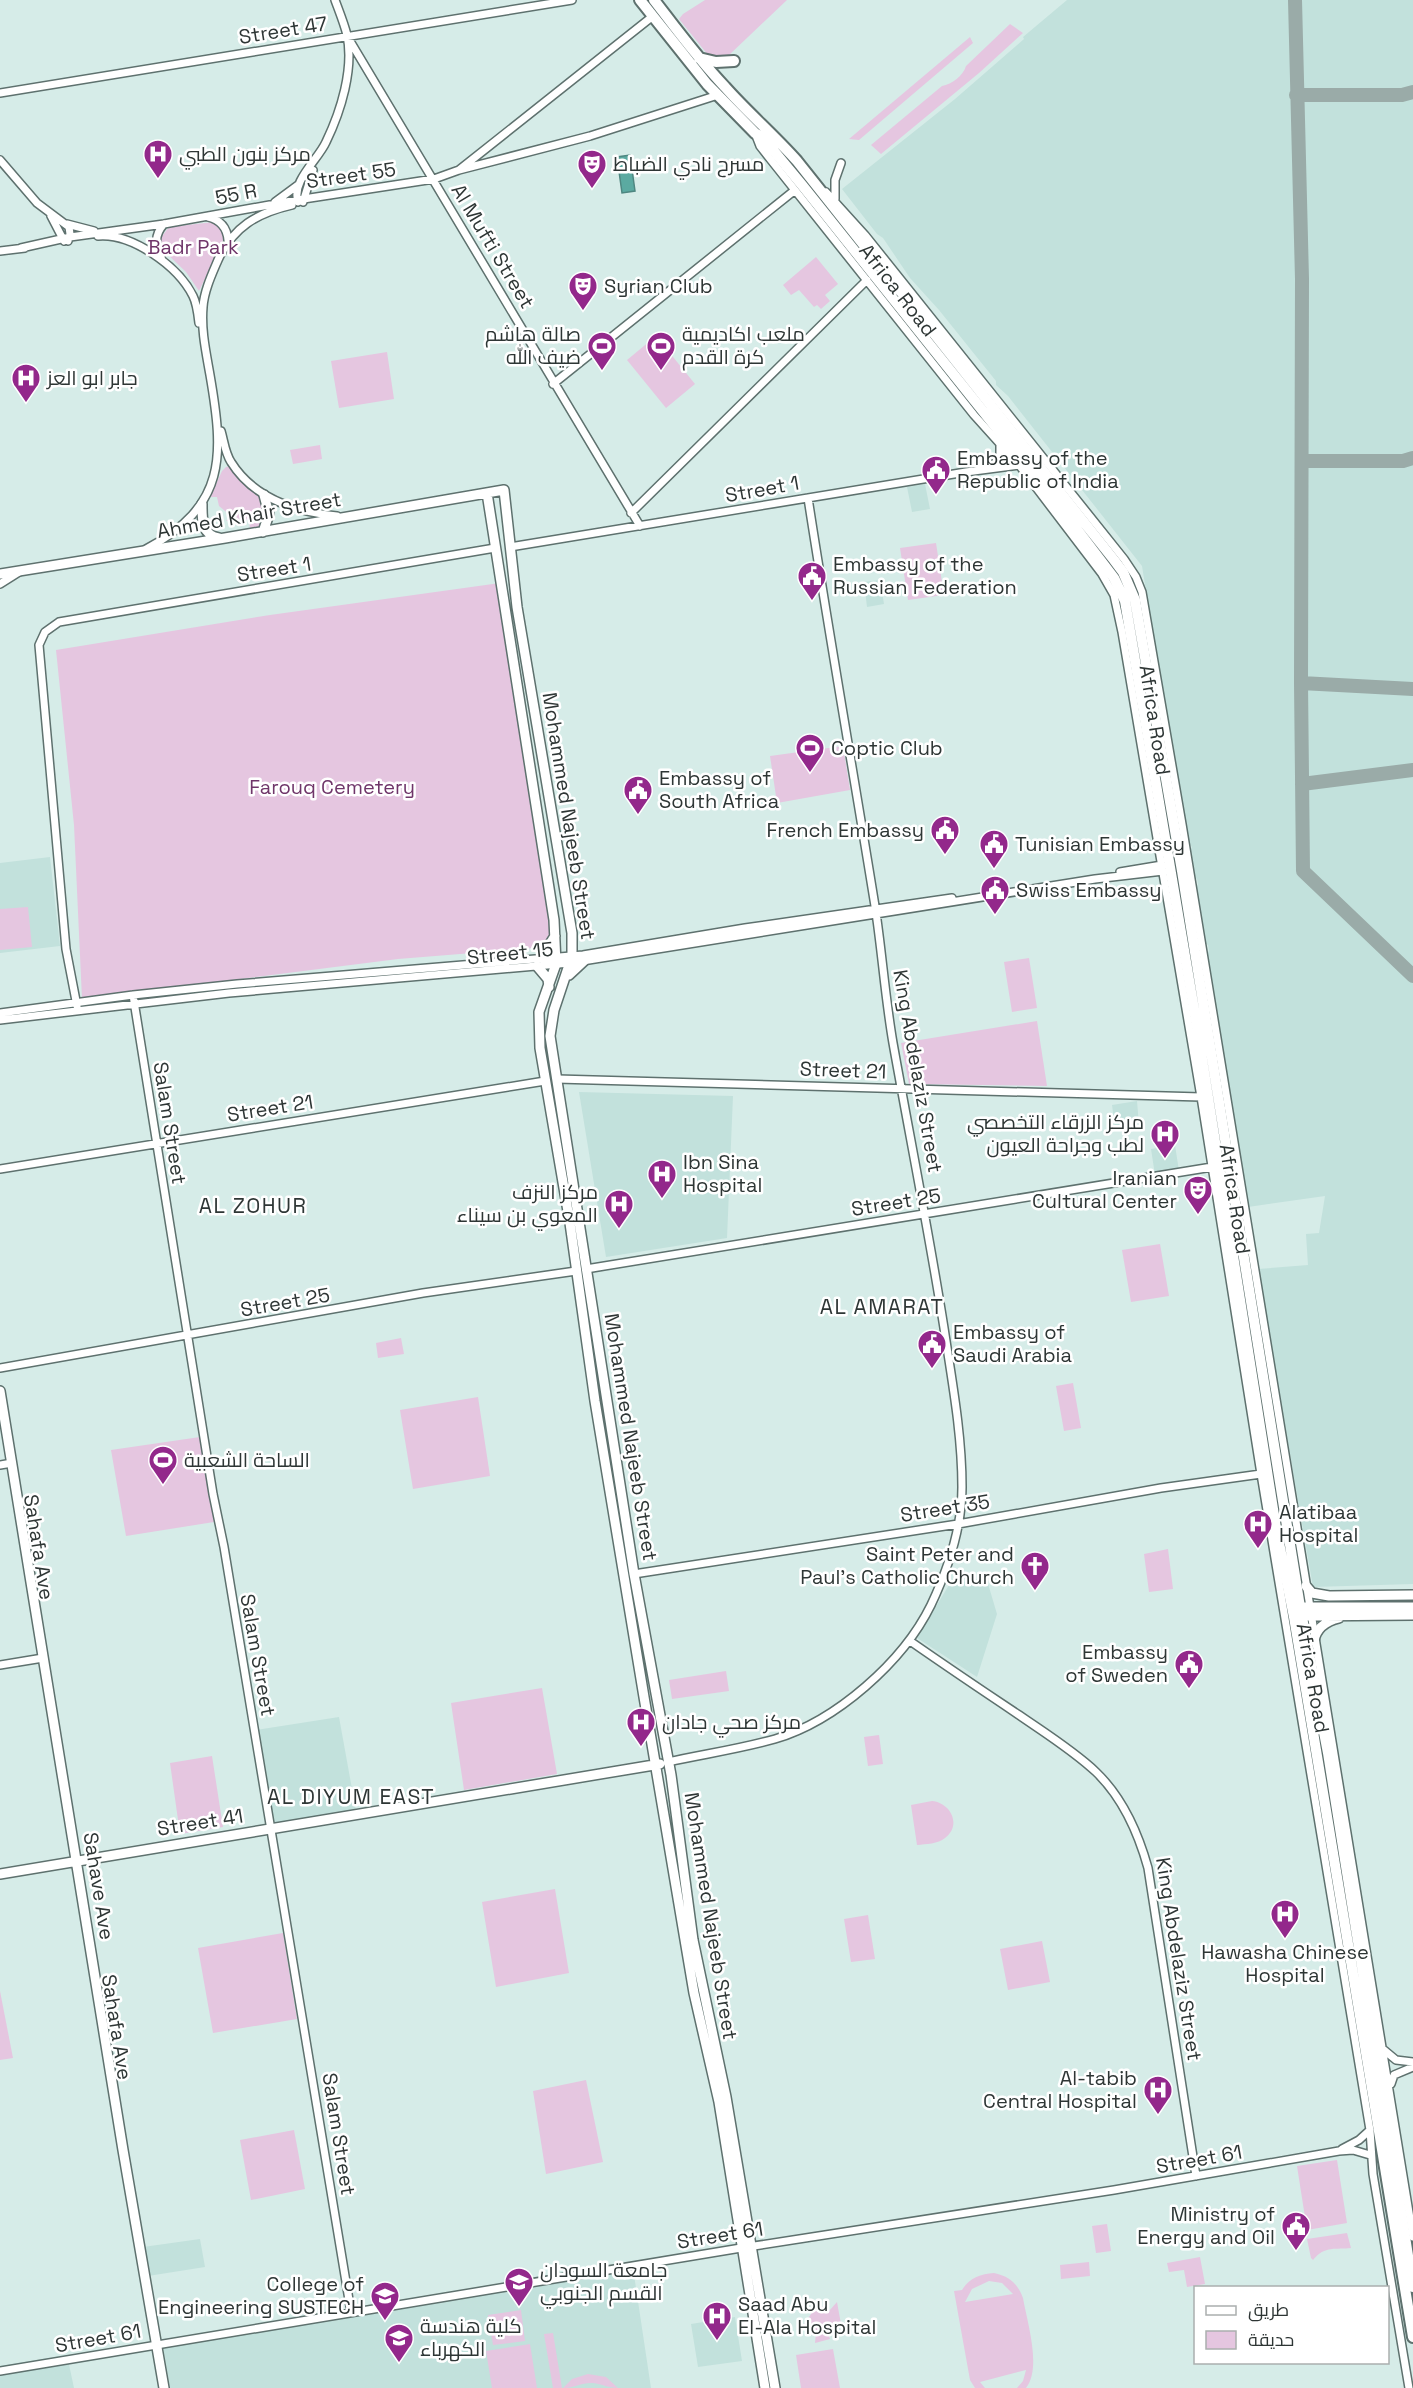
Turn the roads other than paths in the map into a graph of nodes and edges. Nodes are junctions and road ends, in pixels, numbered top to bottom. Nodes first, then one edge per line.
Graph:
1 (335, 0) edge
2 (572, 0) edge
3 (640, 0) edge
4 (654, 0) edge
5 (653, 16) junction
6 (347, 36) junction
7 (698, 57) junction
8 (734, 61) dead end
9 (711, 80) junction
10 (722, 92) junction
11 (0, 93) edge
12 (746, 117) junction
13 (755, 133) junction
14 (317, 159) junction
15 (0, 160) edge
16 (842, 163) dead end
17 (463, 168) junction
18 (434, 179) junction
19 (298, 185) junction
20 (811, 188) junction
21 (307, 189) junction
22 (795, 190) junction
23 (363, 191) junction
24 (320, 196) junction
25 (835, 199) junction
26 (301, 201) junction
27 (273, 204) junction
28 (50, 214) junction
29 (205, 217) junction
30 (66, 223) junction
31 (164, 224) junction
32 (58, 229) junction
33 (103, 234) junction
34 (66, 240) junction
35 (228, 240) junction
36 (47, 242) junction
37 (21, 248) junction
38 (0, 251) edge
39 (162, 260) junction
40 (867, 280) junction
41 (192, 294) junction
42 (205, 294) junction
43 (202, 331) junction
44 (553, 384) junction
45 (218, 428) junction
46 (1000, 445) junction
47 (231, 463) junction
48 (1019, 465) junction
49 (217, 467) junction
50 (995, 467) junction
51 (504, 490) joint
52 (487, 493) junction
53 (264, 495) junction
54 (808, 498) junction
55 (202, 504) junction
56 (631, 513) junction
57 (346, 517) junction
58 (640, 526) junction
59 (263, 532) junction
60 (225, 538) junction
61 (510, 547) junction
62 (495, 548) junction
63 (141, 552) junction
64 (24, 569) junction
65 (1127, 571) junction
66 (0, 574) edge
67 (0, 584) edge
68 (536, 713) junction
69 (522, 715) junction
70 (540, 740) junction
71 (527, 744) junction
72 (1173, 853) junction
73 (1170, 870) junction
74 (876, 912) junction
75 (556, 934) junction
76 (572, 939) junction
77 (583, 958) junction
78 (571, 960) junction
79 (556, 961) junction
80 (539, 962) junction
81 (563, 984) junction
82 (549, 988) junction
83 (74, 992) junction
84 (133, 995) junction
85 (91, 1000) junction
86 (135, 1004) junction
87 (77, 1006) junction
88 (0, 1013) edge
89 (0, 1020) edge
90 (1192, 1022) junction
91 (556, 1079) junction
92 (545, 1080) junction
93 (902, 1089) junction
94 (1201, 1097) junction
95 (157, 1143) junction
96 (1212, 1167) junction
97 (0, 1169) edge
98 (925, 1214) junction
99 (586, 1269) junction
100 (576, 1271) junction
101 (189, 1334) junction
102 (1243, 1361) junction
103 (0, 1368) edge
104 (1253, 1374) junction
105 (0, 1391) edge
106 (1266, 1395) junction
107 (1276, 1404) junction
108 (0, 1422) edge
109 (6, 1464) edge
110 (1261, 1474) junction
111 (958, 1524) junction
112 (634, 1574) junction
113 (1306, 1586) junction
114 (1413, 1595) edge
115 (1413, 1607) edge
116 (1301, 1611) junction
117 (1345, 1616) junction
118 (1413, 1616) edge
119 (910, 1641) junction
120 (1314, 1641) junction
121 (41, 1658) junction
122 (0, 1665) edge
123 (1333, 1741) junction
124 (1307, 1746) junction
125 (1322, 1753) junction
126 (668, 1762) junction
127 (655, 1765) junction
128 (271, 1829) junction
129 (1339, 1858) junction
130 (74, 1862) junction
131 (0, 1874) edge
132 (1362, 1948) junction
133 (1384, 2050) junction
134 (1413, 2062) edge
135 (1413, 2067) edge
136 (1390, 2093) junction
137 (1370, 2130) junction
138 (1339, 2151) junction
139 (1370, 2155) junction
140 (1400, 2155) junction
141 (1394, 2174) junction
142 (1196, 2176) junction
143 (1413, 2237) edge
144 (745, 2247) junction
145 (1413, 2287) edge
146 (351, 2312) junction
147 (1413, 2337) edge
148 (155, 2345) junction
149 (0, 2371) edge
150 (159, 2388) edge
151 (164, 2388) edge
152 (765, 2388) edge
153 (775, 2388) edge
154 (1409, 2388) edge

1 - 6 street
2 - 6 street, Street 47
3 - 5 highway, Africa Road
4 - 7 highway, Africa Road
5 - 9 highway, Africa Road
5 - 17 street
6 - 11 street, Street 47
6 - 14 street
6 - 18 street, Al Mufti Street
7 - 8 highway
7 - 9 highway, Africa Road
9 - 10 highway, Africa Road
10 - 12 highway, Africa Road
10 - 17 street
12 - 13 highway, Africa Road
12 - 20 highway, Africa Road
13 - 20 highway, Africa Road
13 - 22 street, Africa Road
14 - 19 street
14 - 21 street
15 - 28 street
16 - 25 street
17 - 18 street, Street 55
18 - 23 street, Street 55
18 - 44 street, Al Mufti Street
19 - 26 street
19 - 27 street
20 - 25 street, Africa Road
20 - 65 highway, Africa Road
20 - 72 highway, Africa Road
21 - 24 street
21 - 26 street
22 - 40 street, Africa Road
22 - 44 street
23 - 24 street, Street 55
23 - 26 street
24 - 26 street, Street 55
25 - 65 street, Africa Road
26 - 27 street, Street 55
26 - 35 street
27 - 29 street, 55 R
28 - 30 street
28 - 32 street
29 - 31 street
29 - 35 street
30 - 33 street
30 - 34 street
31 - 33 street
31 - 39 street
32 - 34 street
32 - 36 street
33 - 34 street
33 - 39 street
34 - 36 street
34 - 37 street
35 - 42 street
36 - 37 street
37 - 38 street
39 - 41 street
40 - 46 street, Africa Road
40 - 56 street
41 - 42 street
41 - 43 street
42 - 43 street
43 - 45 street
44 - 56 street, Al Mufti Street
45 - 47 street
45 - 49 street
46 - 48 street, Africa Road
46 - 50 street
47 - 49 street
47 - 53 street
48 - 50 street, Street 1
48 - 73 street, Africa Road
49 - 55 street
50 - 54 street, Street 1
51 - 52 main road, Ahmed Khair Street
51 - 61 main road, Mohammed Najeeb Street
52 - 57 main road, Ahmed Khair Street
52 - 62 main road, Mohammed Najeeb Street
53 - 57 street
53 - 59 main road
54 - 58 street, Street 1
54 - 74 street, King Abdelaziz Street
55 - 60 main road
55 - 63 street
56 - 58 street, Al Mufti Street
57 - 59 main road, Ahmed Khair Street
58 - 61 street, Street 1
59 - 60 main road, Ahmed Khair Street
60 - 63 main road, Ahmed Khair Street
61 - 68 main road, Mohammed Najeeb Street
62 - 69 main road, Mohammed Najeeb Street
62 - 83 street, Street 1
63 - 64 main road, Ahmed Khair Street
64 - 66 main road, Ahmed Khair Street
64 - 67 street
65 - 72 highway, Africa Road
65 - 107 street, Africa Road
68 - 69 main road
68 - 70 main road, Mohammed Najeeb Street
69 - 71 main road, Mohammed Najeeb Street
70 - 71 main road
70 - 76 main road, Mohammed Najeeb Street
71 - 75 main road, Mohammed Najeeb Street
72 - 73 highway, Africa Road
73 - 74 street, Street 15
73 - 90 highway, Africa Road
73 - 106 highway, Africa Road
74 - 77 street, Street 15
74 - 93 street, King Abdelaziz Street
75 - 79 main road, Mohammed Najeeb Street
75 - 80 main road
76 - 77 main road
76 - 78 main road, Mohammed Najeeb Street
77 - 78 street, Street 15
77 - 81 main road
78 - 79 street, Street 15
78 - 81 main road, Mohammed Najeeb Street
79 - 80 street, Street 15
79 - 82 main road, Mohammed Najeeb Street
80 - 82 main road
80 - 84 street, Street 15
80 - 86 street, Street 15
81 - 91 main road, Mohammed Najeeb Street
82 - 92 main road, Mohammed Najeeb Street
83 - 85 street
83 - 87 street
84 - 85 street, Street 15
84 - 86 street, Salam Street
85 - 87 street, Street 15
86 - 87 street, Street 15
86 - 95 street, Salam Street
87 - 88 street, Street 15
87 - 89 street, Street 15
90 - 94 street, Africa Road
90 - 104 highway, Africa Road
91 - 93 street, Street 21
91 - 99 main road, Mohammed Najeeb Street
92 - 95 street, Street 21
92 - 100 main road, Mohammed Najeeb Street
93 - 94 street, Street 21
93 - 98 street, King Abdelaziz Street
94 - 96 street, Africa Road
95 - 97 street, Street 21
95 - 101 street, Salam Street
96 - 98 street, Street 25
96 - 102 street, Africa Road
98 - 99 street, Street 25
98 - 111 street, King Abdelaziz Street
99 - 112 main road, Mohammed Najeeb Street
100 - 101 street, Street 25
100 - 127 main road, Mohammed Najeeb Street
101 - 103 street, Street 25
101 - 128 street, Salam Street
102 - 104 highway
102 - 110 street, Africa Road
104 - 116 highway, Africa Road
105 - 109 main road, Sahave Ave
106 - 107 highway
106 - 116 highway, Africa Road
107 - 113 street, Africa Road
108 - 109 main road
109 - 121 main road, Sahave Ave
110 - 111 street, Street 35
110 - 124 street, Africa Road
111 - 112 street, Street 35
111 - 119 street, King Abdelaziz Street
112 - 126 main road, Mohammed Najeeb Street
113 - 114 main road
113 - 116 street, Africa Road
115 - 116 main road
116 - 117 main road
116 - 120 street, Africa Road
116 - 125 highway, Africa Road
117 - 118 main road
117 - 120 main road
119 - 126 street, King Abdelaziz Street
119 - 142 street, King Abdelaziz Street
120 - 123 street, Africa Road
121 - 122 street
121 - 130 main road, Sahave Ave
123 - 125 highway
123 - 132 street, Africa Road
124 - 125 highway
124 - 137 street, Africa Road
125 - 129 highway, Africa Road
126 - 127 main road, King Abdelaziz Street
126 - 144 main road, Mohammed Najeeb Street
127 - 128 main road, Street 41
127 - 144 main road, Mohammed Najeeb Street
128 - 130 main road, Street 41
128 - 146 street, Salam Street
129 - 132 highway, Africa Road
129 - 147 highway, Africa Road
130 - 131 main road, Street 41
130 - 148 main road, Sahave Ave
132 - 133 street, Africa Road
132 - 141 highway, Africa Road
133 - 134 street
133 - 136 street, Africa Road
135 - 136 street
136 - 140 street, Africa Road
137 - 138 street
137 - 139 street, Africa Road
138 - 139 street
138 - 142 street, Street 61
139 - 154 street, Africa Road
140 - 141 highway
140 - 143 street, Africa Road
141 - 145 highway, Africa Road
142 - 144 street, Street 61
144 - 146 street, Street 61
144 - 152 main road, Mohammed Najeeb Street
144 - 153 main road, Mohammed Najeeb Street
146 - 148 street, Street 61
148 - 149 street, Street 61
148 - 150 main road
148 - 151 main road, Sahave Ave

